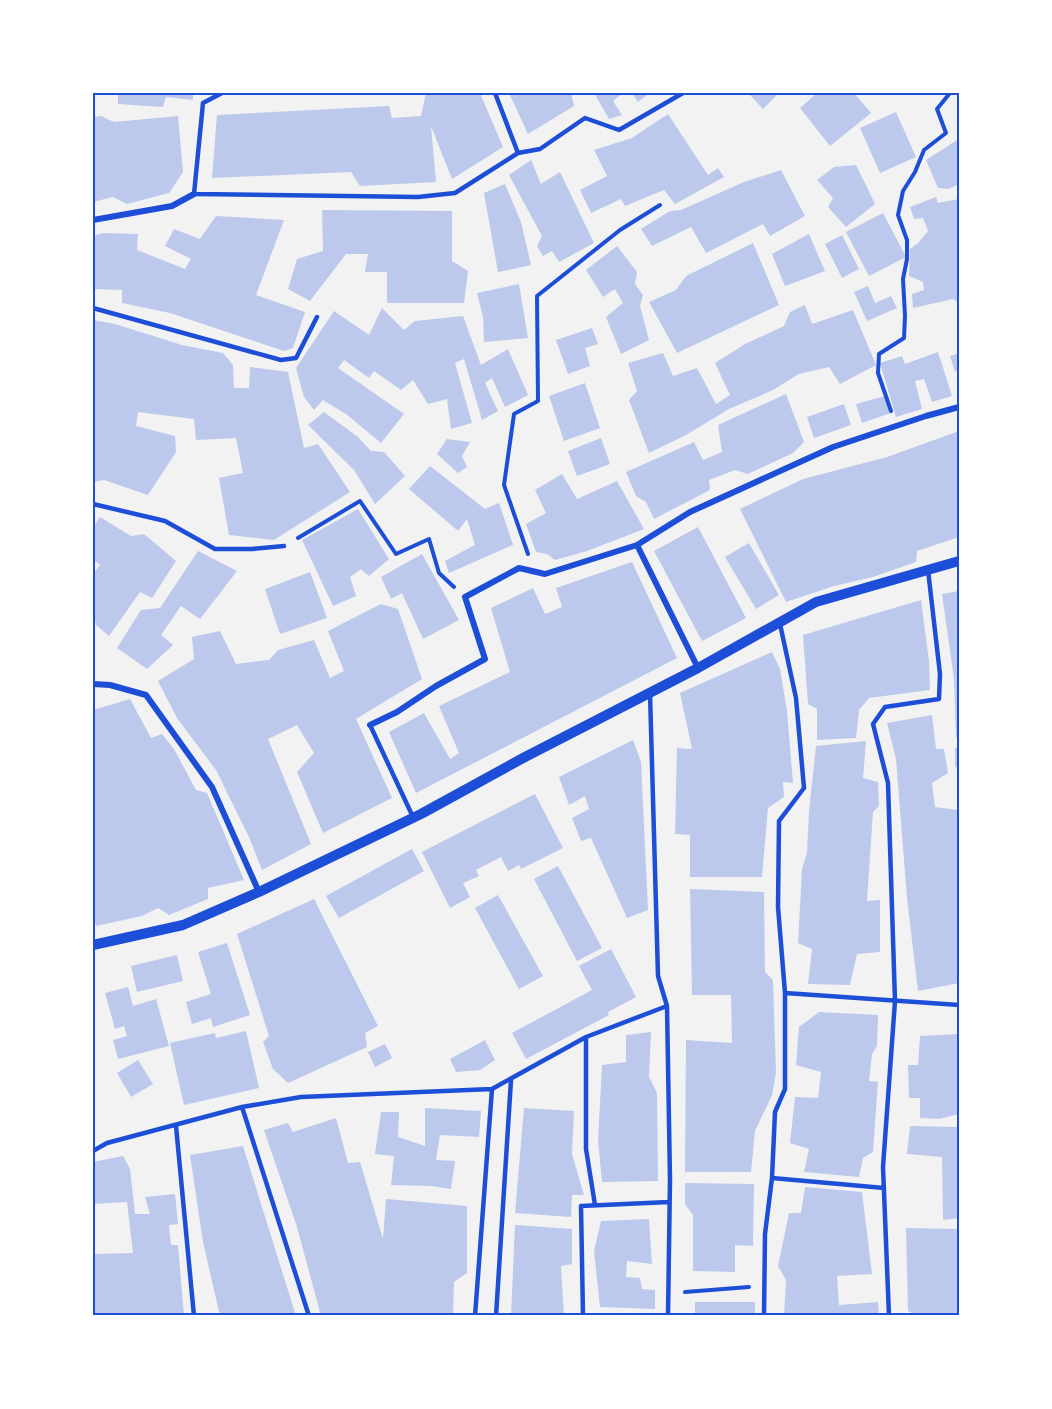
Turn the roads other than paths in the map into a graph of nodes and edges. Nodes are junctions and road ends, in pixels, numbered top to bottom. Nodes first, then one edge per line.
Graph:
1 (222, 93) edge
2 (495, 93) edge
3 (683, 93) edge
4 (518, 153) junction
5 (194, 194) junction
6 (93, 220) edge
7 (93, 308) edge
8 (317, 317) dead end
9 (959, 407) edge
10 (93, 504) edge
11 (637, 545) junction
12 (284, 546) road end
13 (959, 561) edge
14 (928, 570) junction
15 (779, 622) junction
16 (699, 668) junction
17 (93, 684) edge
18 (650, 693) junction
19 (370, 725) joint
20 (413, 817) junction
21 (259, 892) junction
22 (93, 945) edge
23 (785, 993) junction
24 (895, 1001) junction
25 (959, 1005) edge
26 (666, 1006) junction
27 (586, 1036) junction
28 (511, 1080) junction
29 (492, 1089) junction
30 (242, 1107) junction
31 (176, 1126) junction
32 (93, 1151) edge
33 (771, 1178) junction
34 (884, 1188) junction
35 (669, 1202) junction
36 (595, 1205) junction
37 (194, 1316) edge
38 (309, 1316) edge
39 (475, 1316) edge
40 (496, 1316) edge
41 (583, 1316) edge
42 (668, 1316) edge
43 (764, 1316) edge
44 (889, 1316) edge

1 - 5 lane
2 - 4 lane
3 - 4 lane
4 - 5 lane
5 - 6 street
7 - 8 lane
9 - 11 street
10 - 12 lane
11 - 16 street
11 - 19 street
13 - 14 street
14 - 15 street
14 - 24 lane
15 - 16 street
15 - 23 lane
16 - 18 street
17 - 21 street
18 - 20 street
18 - 26 lane
19 - 20 lane
20 - 21 street
21 - 22 street
23 - 24 lane
23 - 33 lane
24 - 25 lane
24 - 34 lane
26 - 27 lane
26 - 35 lane
27 - 28 lane
27 - 36 lane
28 - 29 lane
28 - 40 lane
29 - 30 lane
29 - 39 lane
30 - 31 lane
30 - 38 lane
31 - 32 lane
31 - 37 lane
33 - 34 lane
33 - 43 lane
34 - 44 lane
35 - 36 lane
35 - 42 lane
36 - 41 lane

